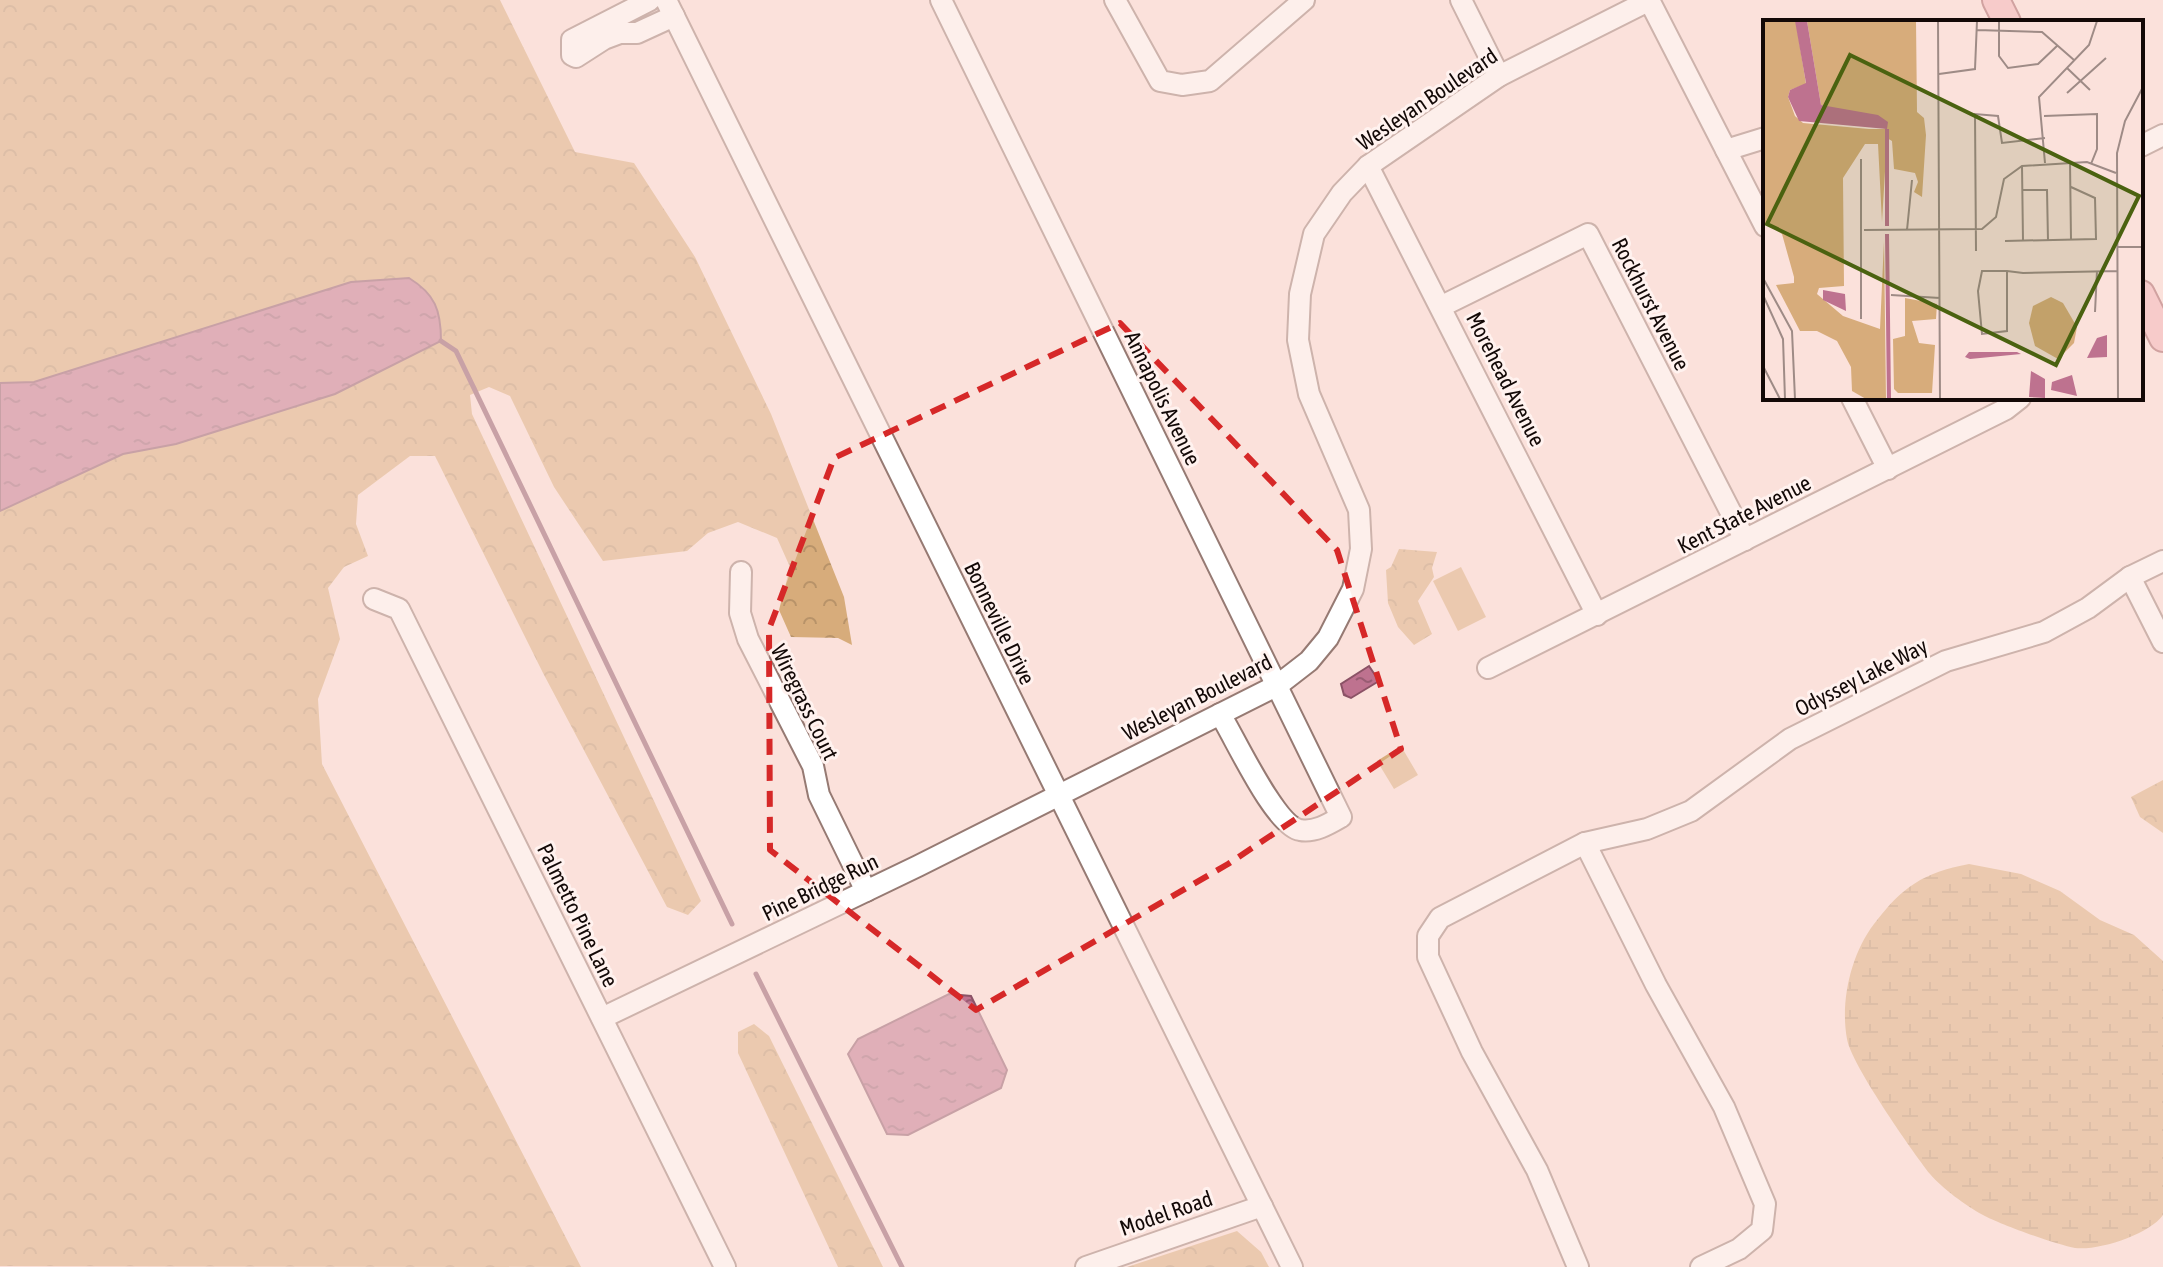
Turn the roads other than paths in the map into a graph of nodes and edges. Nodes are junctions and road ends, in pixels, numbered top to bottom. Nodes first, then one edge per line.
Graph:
1 (650, 0) edge
2 (941, 0) edge
3 (1115, 0) edge
4 (1304, 0) edge
5 (1461, 0) edge
6 (1650, 0) edge
7 (1996, 0) edge
8 (670, 8) edge
9 (2006, 20) edge
10 (1499, 76) junction
11 (2163, 135) edge
12 (1763, 139) edge
13 (2143, 145) edge
14 (1726, 150) junction
15 (1368, 166) junction
16 (1763, 222) edge
17 (2143, 298) edge
18 (1442, 306) junction
19 (2163, 338) edge
20 (1853, 400) edge
21 (2017, 400) edge
22 (1888, 469) junction
23 (1745, 540) junction
24 (2163, 561) edge
25 (741, 572) dead end
26 (2130, 577) junction
27 (374, 599) dead end
28 (1597, 615) junction
29 (2163, 642) edge
30 (1488, 668) dead end
31 (1278, 685) junction
32 (1220, 714) junction
33 (1057, 795) junction
34 (1585, 843) junction
35 (866, 891) junction
36 (602, 1018) junction
37 (1262, 1206) junction
38 (725, 1267) edge
39 (1086, 1267) edge
40 (1292, 1267) edge
41 (1578, 1267) edge
42 (1701, 1267) edge

1 - 8 street
2 - 31 street, Annapolis Avenue
3 - 4 street
5 - 10 street
6 - 10 street, Wesleyan Boulevard
6 - 14 street
7 - 9 main road
8 - 33 street, Bonneville Drive
10 - 15 street, Wesleyan Boulevard
11 - 13 street
12 - 14 street
14 - 16 street
15 - 18 street, Morehead Avenue
15 - 31 street, Wesleyan Boulevard
17 - 19 main road
18 - 23 street, Rockhurst Avenue
18 - 28 street, Morehead Avenue
20 - 22 street
21 - 22 street, Kent State Avenue
22 - 23 street, Kent State Avenue
23 - 28 street, Kent State Avenue
24 - 26 street, Odyssey Lake Way
25 - 35 street, Wiregrass Court
26 - 29 street
26 - 34 street, Odyssey Lake Way
27 - 36 street, Palmetto Pine Lane
28 - 30 street, Kent State Avenue
31 - 32 street, Wesleyan Boulevard
31 - 32 street, Annapolis Avenue
32 - 33 street, Wesleyan Boulevard
33 - 35 street, Pine Bridge Run
33 - 37 street, Bonneville Drive
34 - 41 street, Odyssey Lake Way
34 - 42 street
35 - 36 street, Pine Bridge Run
36 - 38 street, Palmetto Pine Lane
37 - 39 street, Model Road
37 - 40 street, Bonneville Drive

